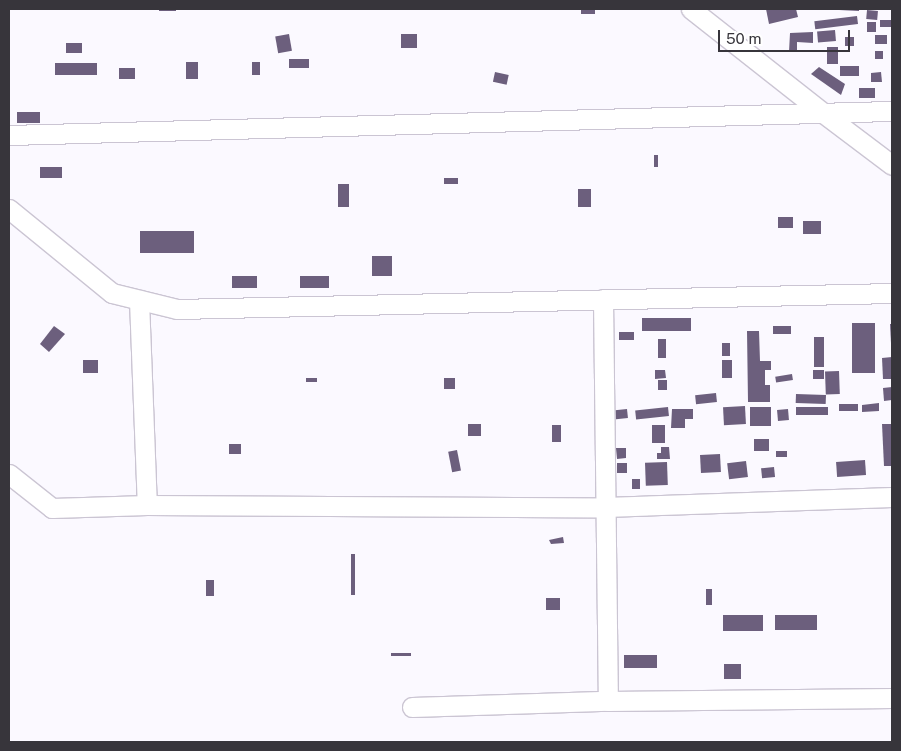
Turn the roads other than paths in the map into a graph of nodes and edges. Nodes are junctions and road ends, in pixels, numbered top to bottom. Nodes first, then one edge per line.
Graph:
1 (691, 9) edge
2 (892, 112) edge
3 (823, 113) junction
4 (9, 135) edge
5 (892, 165) edge
6 (9, 209) edge
7 (892, 293) edge
8 (603, 299) junction
9 (140, 300) junction
10 (9, 474) edge
11 (892, 498) edge
12 (147, 506) junction
13 (606, 507) junction
14 (892, 698) edge
15 (608, 701) junction
16 (412, 707) dead end

1 - 3 street
2 - 3 street
3 - 4 street
3 - 5 street
6 - 9 street
7 - 8 street
8 - 9 street
8 - 13 street
9 - 12 street
10 - 12 street
11 - 13 street
12 - 13 street
13 - 15 street
14 - 15 street
15 - 16 street

